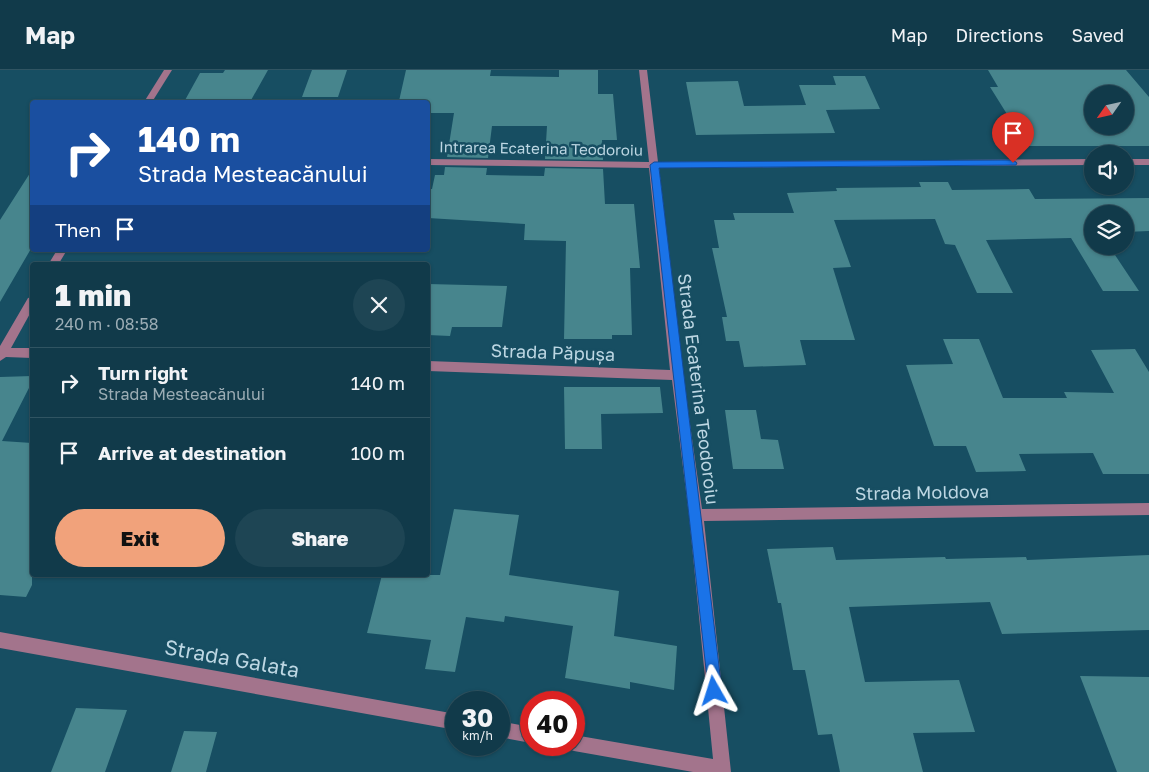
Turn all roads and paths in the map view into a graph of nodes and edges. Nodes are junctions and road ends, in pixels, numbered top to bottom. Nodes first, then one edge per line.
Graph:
1 (168, 70) edge
2 (643, 70) edge
3 (149, 100) edge
4 (430, 162) edge
5 (1084, 162) edge
6 (1134, 162) edge
7 (1149, 162) edge
8 (654, 165) junction
9 (30, 304) edge
10 (30, 353) edge
11 (1, 354) edge
12 (430, 366) edge
13 (677, 375) junction
14 (1149, 509) edge
15 (696, 514) junction
16 (0, 640) edge
17 (445, 720) edge
18 (585, 745) edge
19 (723, 771) edge

1 - 3 street
2 - 8 street, Strada Ecaterina Teodoroiu
4 - 8 street, Intrarea Ecaterina Teodoroiu
5 - 8 street, Intrarea Ecaterina Teodoroiu
6 - 7 street
8 - 13 street, Strada Ecaterina Teodoroiu
9 - 11 street
10 - 11 street
12 - 13 street, Strada Păpușa
13 - 15 street, Strada Ecaterina Teodoroiu
14 - 15 street, Strada Moldova
15 - 19 street, Strada Ecaterina Teodoroiu
16 - 17 street, Strada Galata
18 - 19 street

